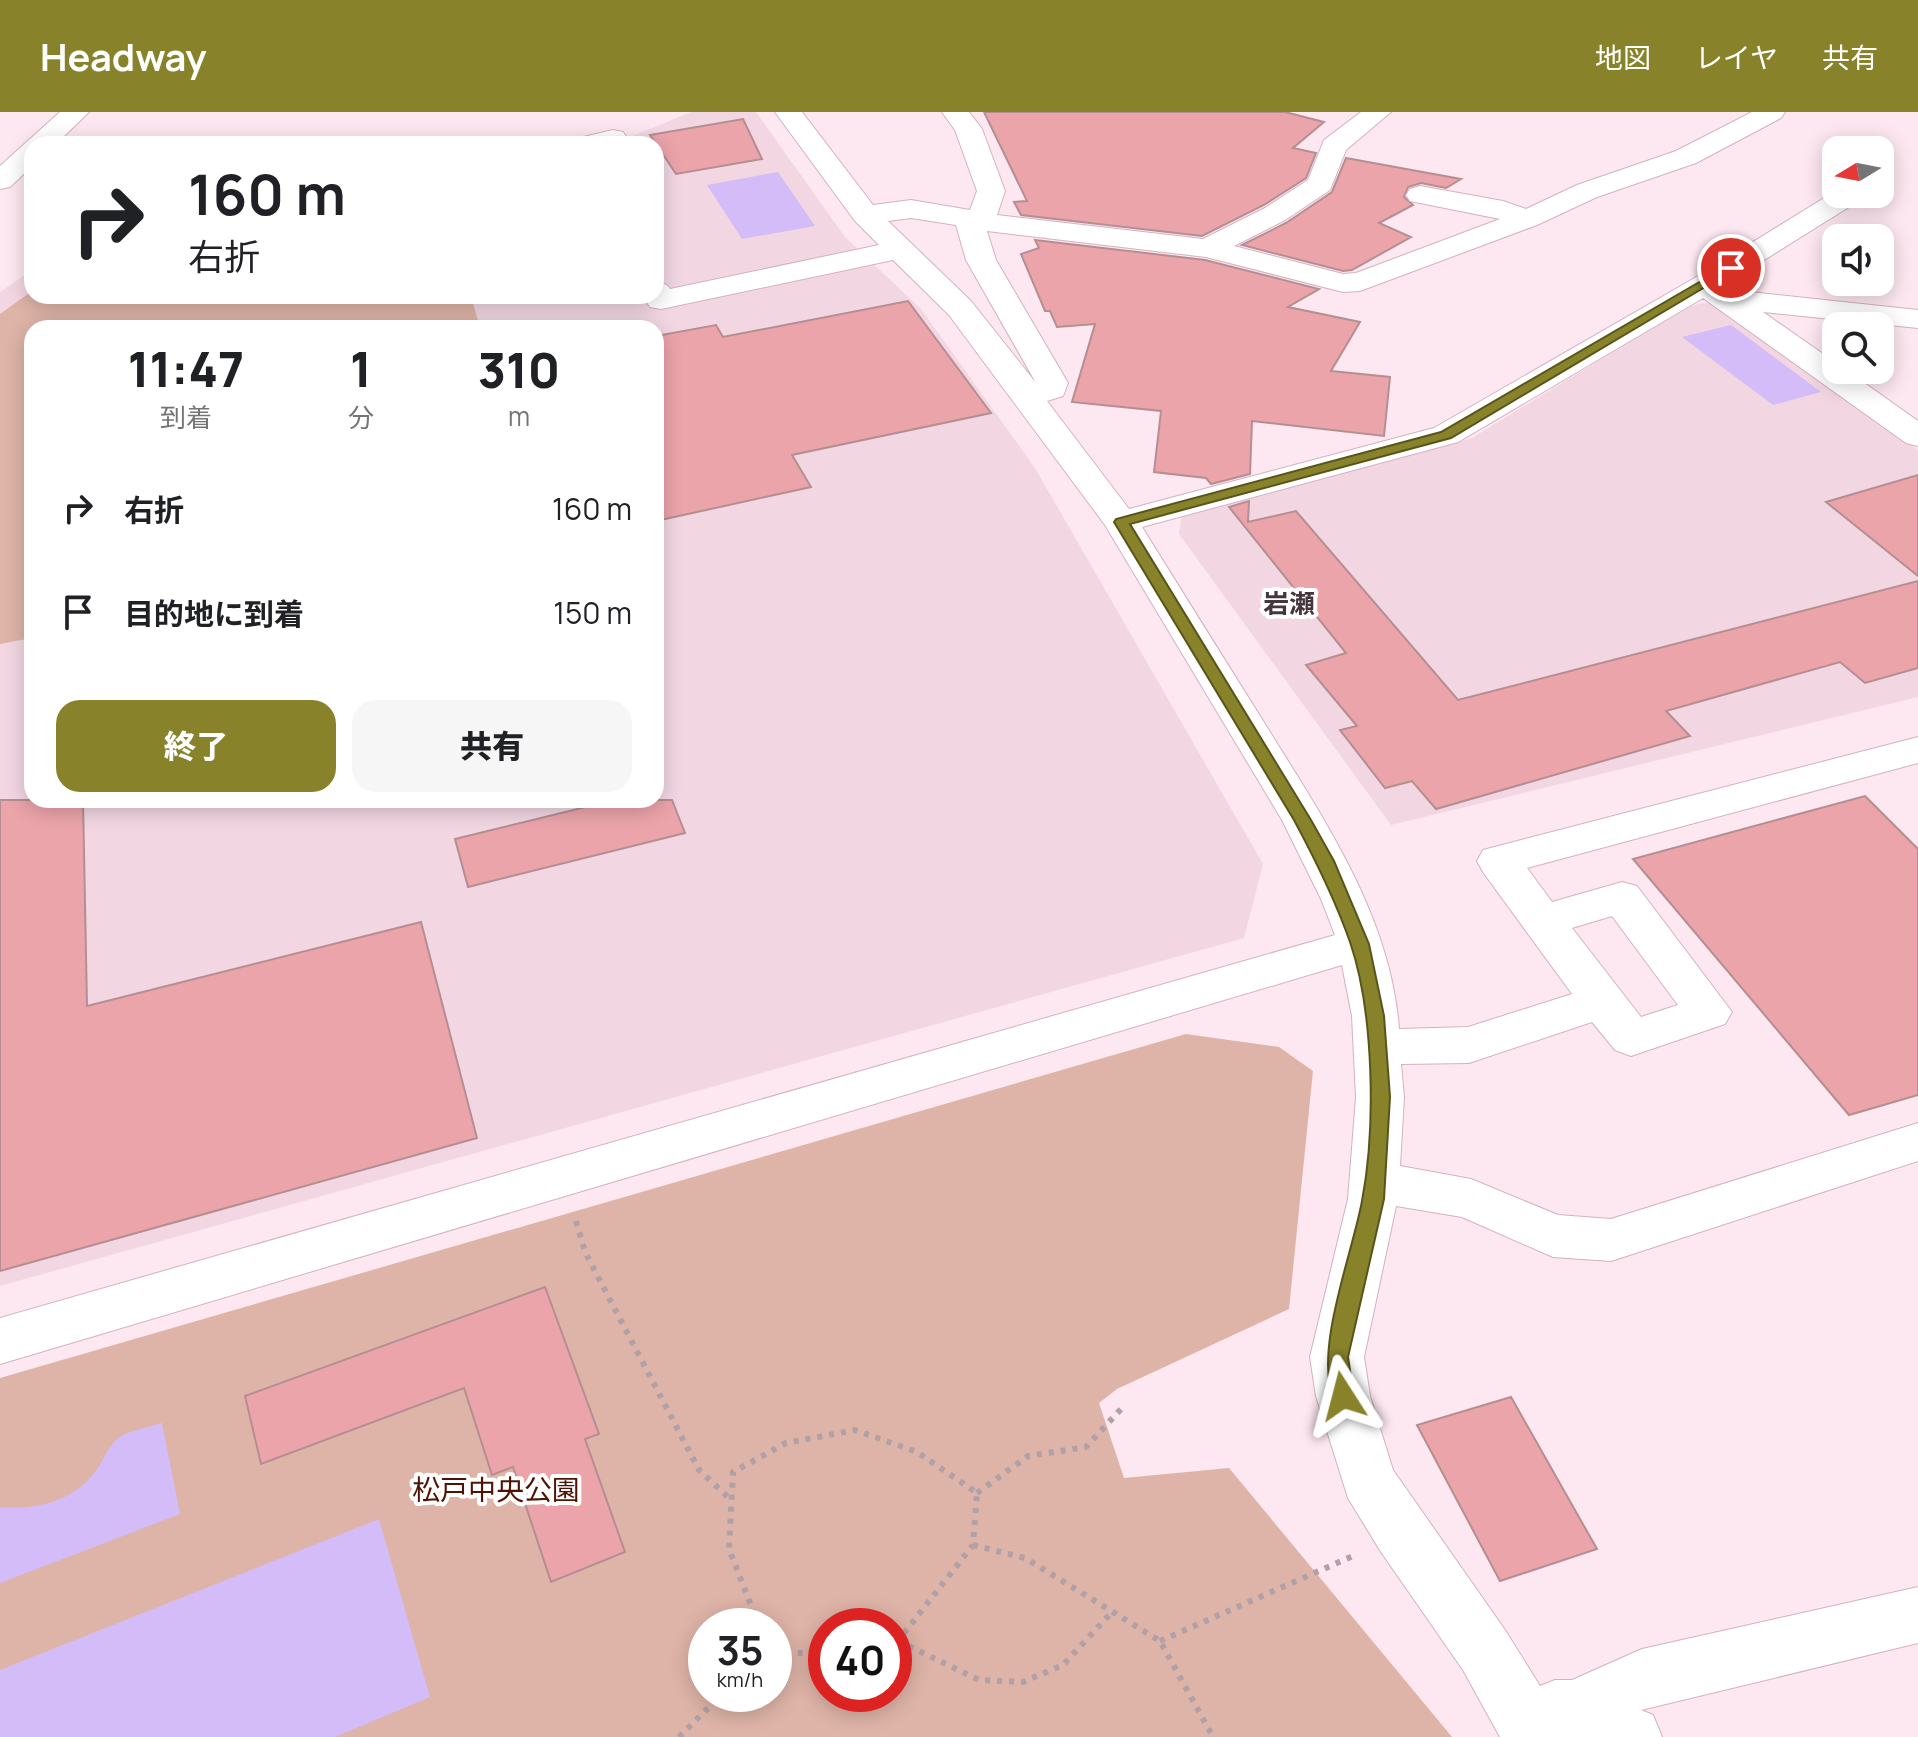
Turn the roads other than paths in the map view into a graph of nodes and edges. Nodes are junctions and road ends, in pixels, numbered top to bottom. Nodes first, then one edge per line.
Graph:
1 (76, 112) edge
2 (788, 112) edge
3 (955, 112) edge
4 (1378, 112) edge
5 (1772, 112) edge
6 (49, 136) edge
7 (24, 158) edge
8 (0, 181) edge
9 (1420, 195) dead end
10 (1829, 208) edge
11 (865, 215) junction
12 (1527, 219) junction
13 (975, 220) junction
14 (1207, 248) junction
15 (901, 249) junction
16 (1714, 292) junction
17 (664, 299) edge
18 (1918, 319) edge
19 (1027, 397) junction
20 (1918, 436) edge
21 (1121, 522) junction
22 (1918, 750) edge
23 (1543, 921) junction
24 (1360, 944) junction
25 (1602, 1001) junction
26 (1377, 1047) junction
27 (1918, 1142) edge
28 (1374, 1184) junction
29 (0, 1341) edge
30 (1918, 1615) edge
31 (1542, 1719) edge
32 (1631, 1737) edge

1 - 6 street
2 - 11 street
3 - 13 street
4 - 14 street
5 - 12 street
7 - 8 street
9 - 12 street
10 - 16 street
11 - 13 street
11 - 15 street
12 - 14 street
13 - 14 street
13 - 19 street
15 - 17 street
15 - 19 street
16 - 18 street
16 - 20 street
16 - 21 street
19 - 21 street
21 - 24 street
22 - 23 street
23 - 25 street
23 - 25 street
24 - 26 street
24 - 29 street
25 - 26 street
26 - 28 street
27 - 28 street
28 - 31 street
30 - 31 street
31 - 32 street

